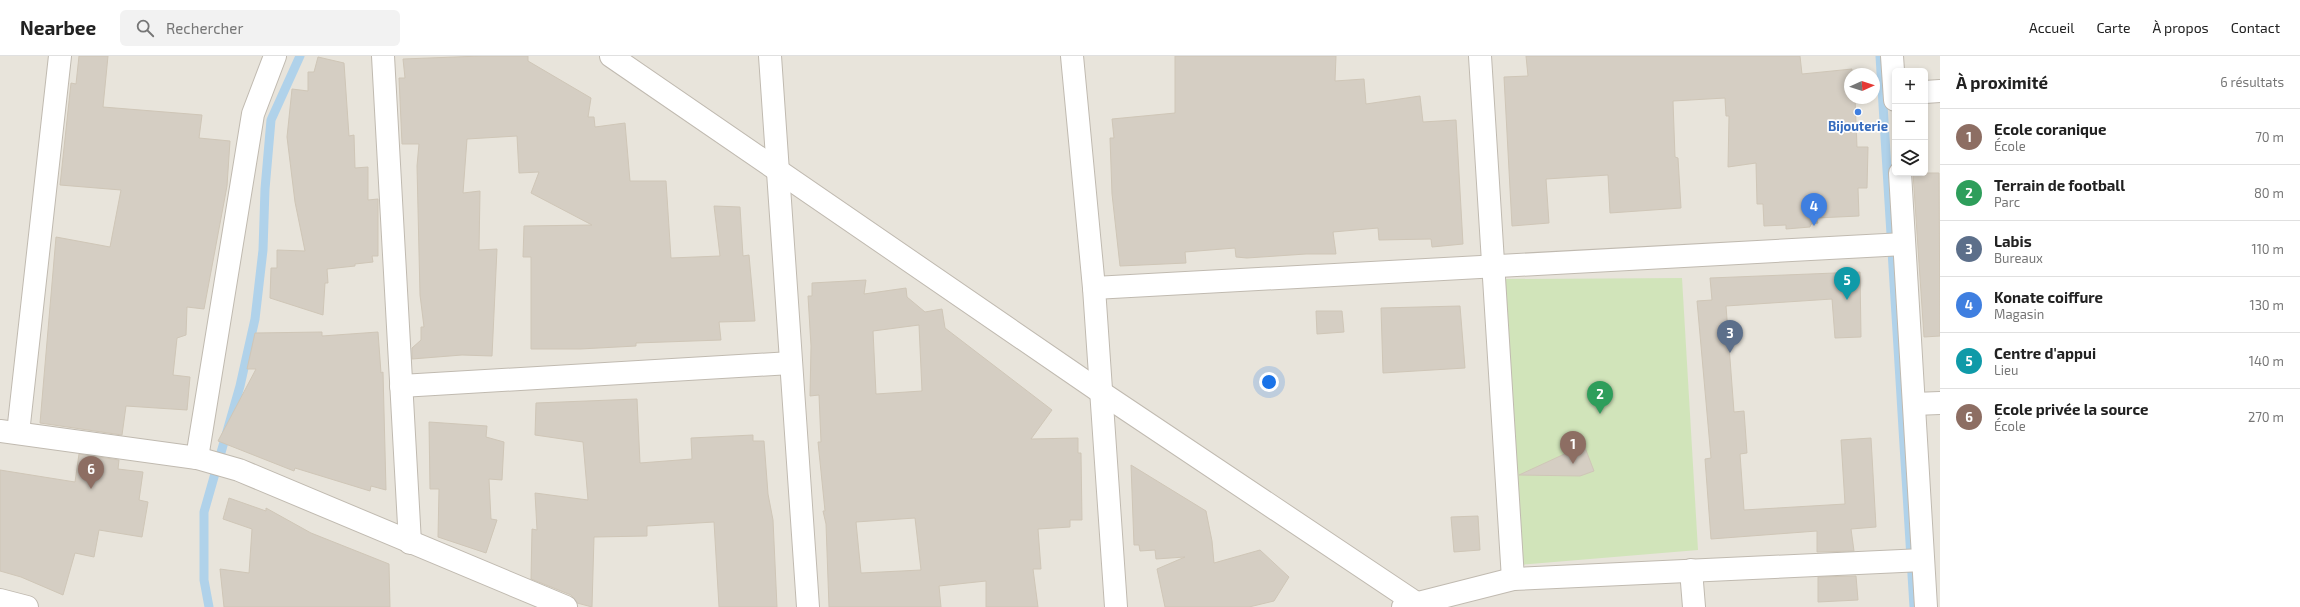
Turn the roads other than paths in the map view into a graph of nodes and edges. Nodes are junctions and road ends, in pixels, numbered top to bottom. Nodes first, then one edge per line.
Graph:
1 (60, 56) edge
2 (275, 56) edge
3 (383, 56) edge
4 (611, 56) edge
5 (770, 56) edge
6 (1072, 56) edge
7 (1480, 56) edge
8 (1892, 56) edge
9 (1893, 68) edge
10 (1940, 91) edge
11 (1928, 92) edge
12 (778, 170) junction
13 (1900, 176) edge
14 (1904, 244) junction
15 (1494, 266) junction
16 (1094, 288) junction
17 (791, 363) junction
18 (400, 386) junction
19 (1102, 393) junction
20 (1940, 403) edge
21 (1914, 404) junction
22 (9, 432) edge
23 (197, 458) junction
24 (410, 543) junction
25 (1923, 560) junction
26 (1691, 570) junction
27 (1513, 579) junction
28 (1467, 599) edge
29 (0, 600) edge
30 (1409, 605) edge
31 (27, 607) edge
32 (566, 607) edge
33 (808, 607) edge
34 (1116, 607) edge
35 (1694, 607) edge
36 (1926, 607) edge

1 - 22 street
2 - 23 street
3 - 18 street
4 - 12 street
5 - 12 street
6 - 16 street
7 - 15 street
8 - 9 street
10 - 11 street
12 - 17 street
12 - 19 street
13 - 14 street
14 - 15 street
14 - 21 street
15 - 16 street
15 - 27 street
16 - 19 street
17 - 18 street
17 - 33 street
18 - 24 street
19 - 30 street
19 - 34 street
20 - 21 street
21 - 25 street
22 - 23 street
23 - 24 street
24 - 32 street
25 - 26 street
25 - 36 street
26 - 27 street
26 - 35 street
27 - 28 street
28 - 30 street
29 - 31 street

